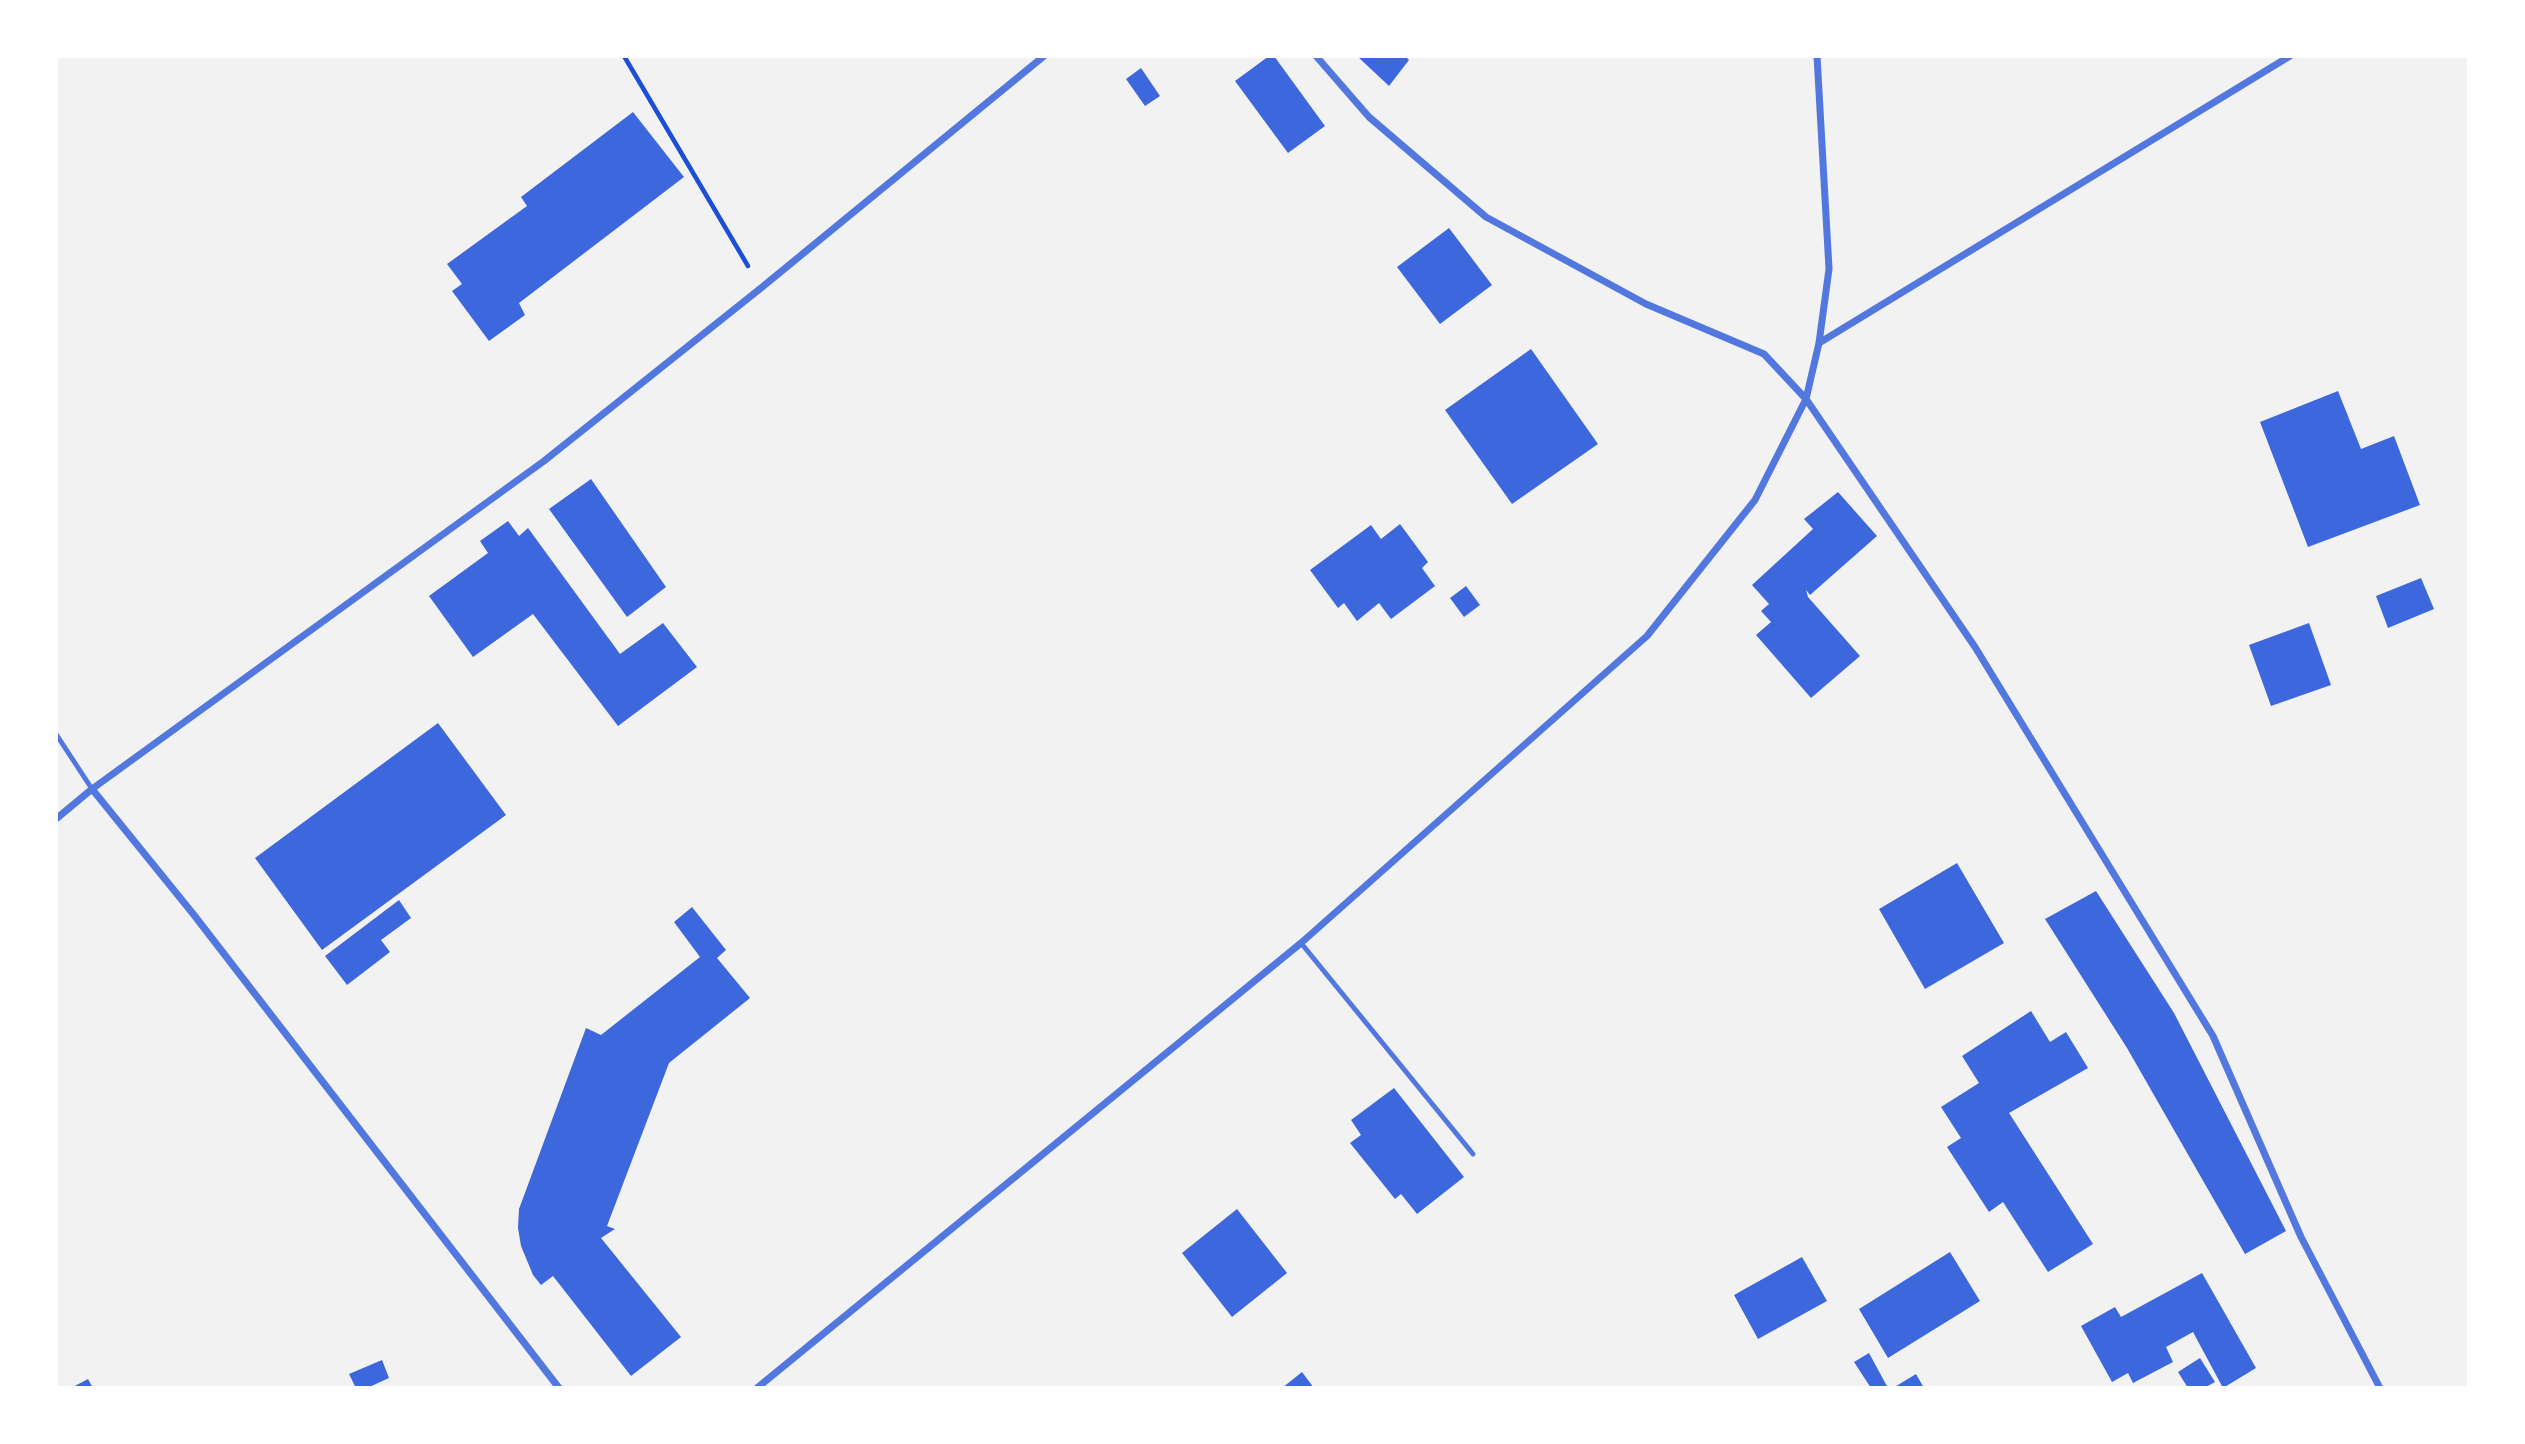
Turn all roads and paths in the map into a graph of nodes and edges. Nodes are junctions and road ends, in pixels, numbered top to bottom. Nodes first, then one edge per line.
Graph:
1 (624, 56) edge
2 (1044, 56) edge
3 (1316, 56) edge
4 (1817, 56) edge
5 (2290, 56) edge
6 (761, 288) junction
7 (1819, 343) junction
8 (1806, 399) junction
9 (56, 734) edge
10 (92, 789) junction
11 (56, 819) edge
12 (1301, 943) junction
13 (1473, 1154) dead end
14 (559, 1388) edge
15 (757, 1388) edge
16 (2380, 1388) edge

1 - 6 path
2 - 6 street
3 - 8 street
4 - 7 street
5 - 7 street
6 - 10 street
7 - 8 street
8 - 12 street
8 - 16 street
9 - 10 lane
10 - 11 street
10 - 14 street
12 - 13 lane
12 - 15 street

